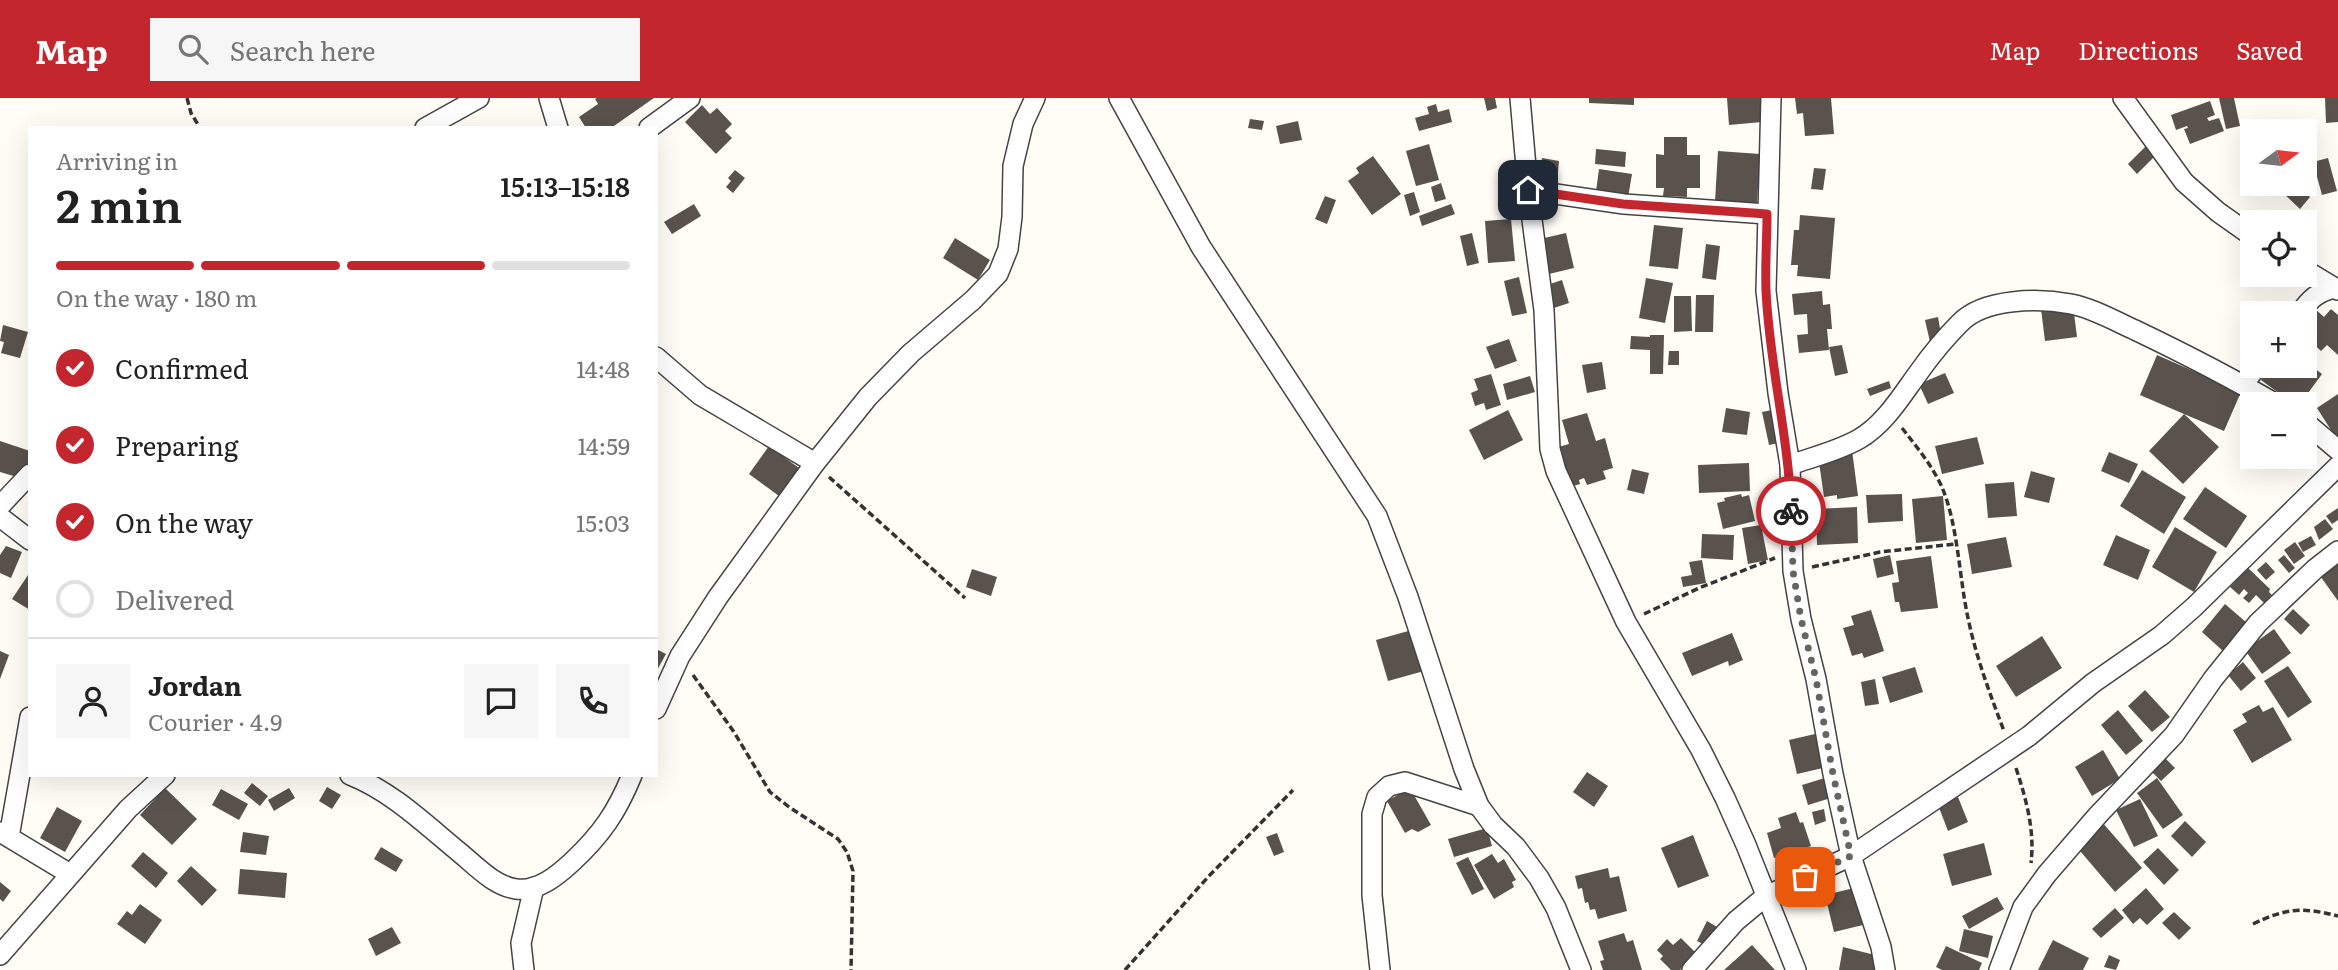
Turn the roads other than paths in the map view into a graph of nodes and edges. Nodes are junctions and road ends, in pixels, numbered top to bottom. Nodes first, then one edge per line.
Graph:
1 (479, 98) edge
2 (549, 98) edge
3 (690, 98) edge
4 (1035, 98) edge
5 (1119, 98) edge
6 (1520, 98) edge
7 (1771, 98) edge
8 (2123, 98) edge
9 (429, 126) edge
10 (557, 126) edge
11 (652, 126) edge
12 (1528, 190) junction
13 (1767, 214) junction
14 (2240, 228) edge
15 (2317, 277) edge
16 (2337, 289) edge
17 (2309, 301) edge
18 (658, 359) edge
19 (2248, 378) edge
20 (2243, 384) junction
21 (2256, 392) edge
22 (2317, 432) edge
23 (2338, 450) edge
24 (815, 463) junction
25 (1790, 465) junction
26 (2338, 466) edge
27 (28, 476) edge
28 (0, 506) edge
29 (0, 517) edge
30 (28, 538) edge
31 (2338, 551) edge
32 (658, 705) edge
33 (28, 726) edge
34 (163, 777) edge
35 (355, 777) edge
36 (631, 777) edge
37 (1479, 806) junction
38 (4, 835) edge
39 (1851, 856) junction
40 (70, 874) junction
41 (534, 887) junction
42 (1766, 896) junction
43 (0, 954) edge
44 (524, 970) edge
45 (1380, 970) edge
46 (1580, 970) edge
47 (1692, 970) edge
48 (1796, 970) edge
49 (1885, 970) edge
50 (1999, 970) edge

1 - 9 street
2 - 10 street
3 - 11 street
4 - 24 street
5 - 37 street
6 - 12 street
7 - 13 street
8 - 14 street
12 - 13 street
12 - 42 street
13 - 25 street
15 - 16 street
16 - 17 street
18 - 24 street
19 - 20 street
20 - 21 street
20 - 25 street
22 - 23 street
24 - 32 street
25 - 39 street
26 - 39 street
27 - 28 street
29 - 30 street
31 - 50 street
33 - 38 street
34 - 40 street
35 - 41 street
36 - 41 street
37 - 45 street
37 - 46 street
38 - 40 street
39 - 42 street
39 - 49 street
40 - 43 street
41 - 44 street
42 - 47 street
42 - 48 street

